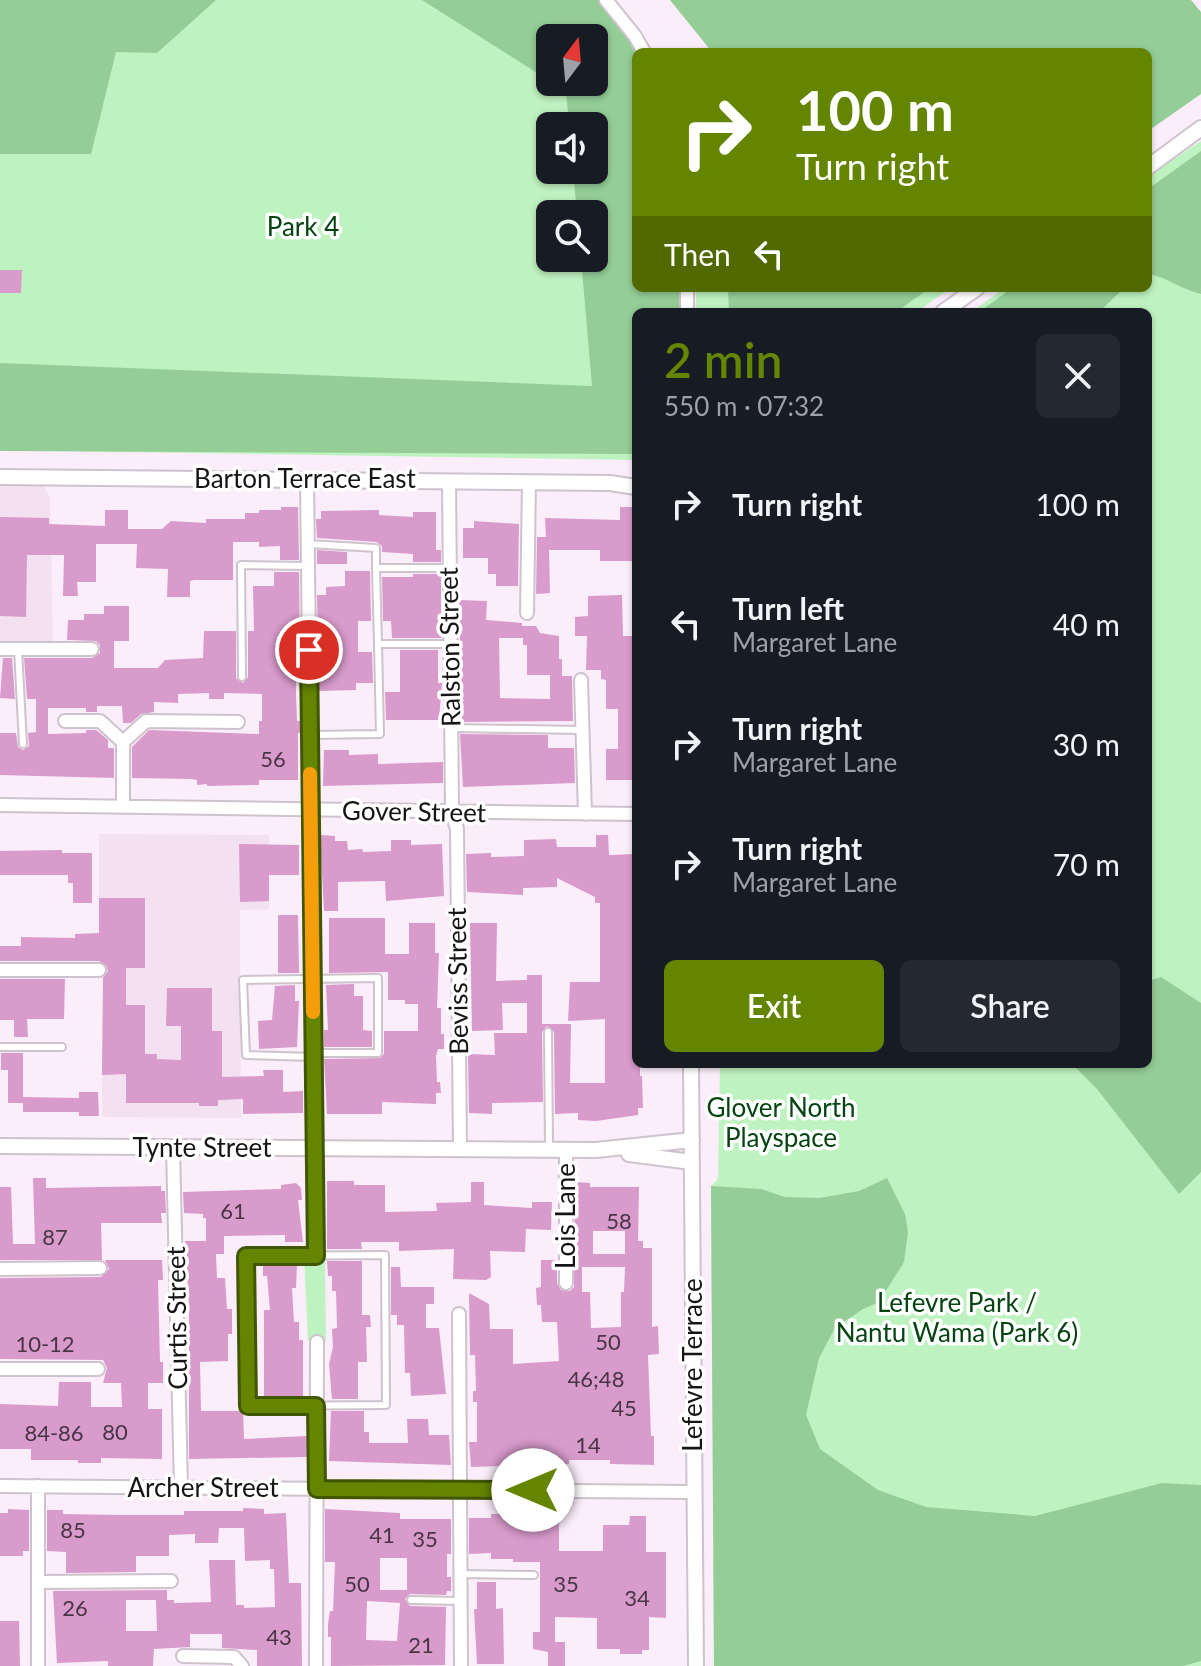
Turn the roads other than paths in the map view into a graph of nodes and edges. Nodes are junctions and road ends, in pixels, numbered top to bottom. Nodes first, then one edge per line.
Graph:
1 (606, 0) edge
2 (642, 48) edge
3 (1201, 128) edge
4 (1152, 164) edge
5 (971, 292) edge
6 (949, 308) edge
7 (0, 477) edge
8 (632, 477) edge
9 (307, 479) junction
10 (449, 481) junction
11 (529, 482) junction
12 (610, 483) junction
13 (632, 486) edge
14 (307, 544) junction
15 (308, 566) junction
16 (376, 568) junction
17 (449, 568) junction
18 (527, 613) dead end
19 (378, 644) junction
20 (450, 644) junction
21 (0, 649) edge
22 (18, 649) junction
23 (92, 649) dead end
24 (242, 677) dead end
25 (581, 680) dead end
26 (65, 721) dead end
27 (238, 722) dead end
28 (451, 728) junction
29 (583, 730) junction
30 (310, 735) junction
31 (123, 742) junction
32 (23, 744) dead end
33 (0, 805) edge
34 (123, 807) junction
35 (311, 809) junction
36 (452, 813) junction
37 (585, 814) junction
38 (632, 814) edge
39 (0, 970) edge
40 (99, 970) dead end
41 (313, 979) junction
42 (548, 1032) dead end
43 (0, 1047) edge
44 (62, 1047) dead end
45 (314, 1057) junction
46 (691, 1068) edge
47 (692, 1140) junction
48 (0, 1146) edge
49 (173, 1147) junction
50 (315, 1148) junction
51 (460, 1149) junction
52 (549, 1150) junction
53 (566, 1150) junction
54 (596, 1150) junction
55 (692, 1162) junction
56 (316, 1256) junction
57 (100, 1268) dead end
58 (0, 1269) edge
59 (566, 1283) dead end
60 (459, 1314) dead end
61 (317, 1342) dead end
62 (0, 1369) edge
63 (98, 1369) dead end
64 (316, 1406) junction
65 (0, 1486) edge
66 (38, 1486) junction
67 (181, 1488) junction
68 (317, 1489) junction
69 (459, 1490) junction
70 (693, 1492) junction
71 (461, 1574) junction
72 (534, 1575) dead end
73 (171, 1581) dead end
74 (39, 1582) junction
75 (411, 1600) dead end
76 (462, 1601) junction
77 (183, 1656) dead end
78 (38, 1666) edge
79 (242, 1666) edge
80 (316, 1666) edge
81 (461, 1666) edge
82 (696, 1666) edge

1 - 2 street
3 - 4 street
5 - 6 street
7 - 9 street, Barton Terrace East
8 - 12 street, Barton Terrace East
9 - 10 street, Barton Terrace East
9 - 14 street
10 - 11 street, Barton Terrace East
10 - 17 street, Ralston Street
11 - 12 street, Barton Terrace East
11 - 18 street
12 - 13 street, Barton Terrace East
14 - 15 street
14 - 16 lane
15 - 24 lane
15 - 30 street
16 - 17 lane
16 - 19 lane
17 - 20 street, Ralston Street
19 - 20 lane
19 - 30 lane
20 - 28 street, Ralston Street
21 - 22 street
22 - 23 street
22 - 32 lane
25 - 29 street
26 - 31 street
27 - 31 street
28 - 29 lane
28 - 36 street, Ralston Street
29 - 37 street
30 - 35 street
31 - 34 street
33 - 34 street, Gover Street
34 - 35 street, Gover Street
35 - 36 street, Gover Street
35 - 41 street
36 - 37 street, Gover Street
36 - 51 street, Beviss Street
37 - 38 street, Gover Street
39 - 40 street
41 - 45 street
41 - 45 lane
41 - 45 lane
42 - 52 lane
43 - 44 lane
45 - 50 street
46 - 47 street, Lefevre Terrace
47 - 54 street, Tynte Street
47 - 55 street, Lefevre Terrace
48 - 49 street, Tynte Street
49 - 50 street, Tynte Street
49 - 67 street, Curtis Street
50 - 51 street, Tynte Street
50 - 56 street
51 - 52 street, Tynte Street
52 - 53 street, Tynte Street
53 - 54 street, Tynte Street
53 - 59 street, Lois Lane
54 - 55 street, Tynte Street
55 - 70 street, Lefevre Terrace
56 - 64 lane
56 - 64 lane
57 - 58 street
60 - 69 street
61 - 64 street
62 - 63 street
64 - 68 street
65 - 66 street, Archer Street
66 - 67 street, Archer Street
66 - 74 street
67 - 68 street, Archer Street
68 - 69 street, Archer Street
68 - 80 street
69 - 70 street, Archer Street
69 - 71 street
70 - 82 street, Lefevre Terrace
71 - 72 lane
71 - 76 street
73 - 74 street
74 - 78 street
75 - 76 lane
76 - 81 street
77 - 79 street

